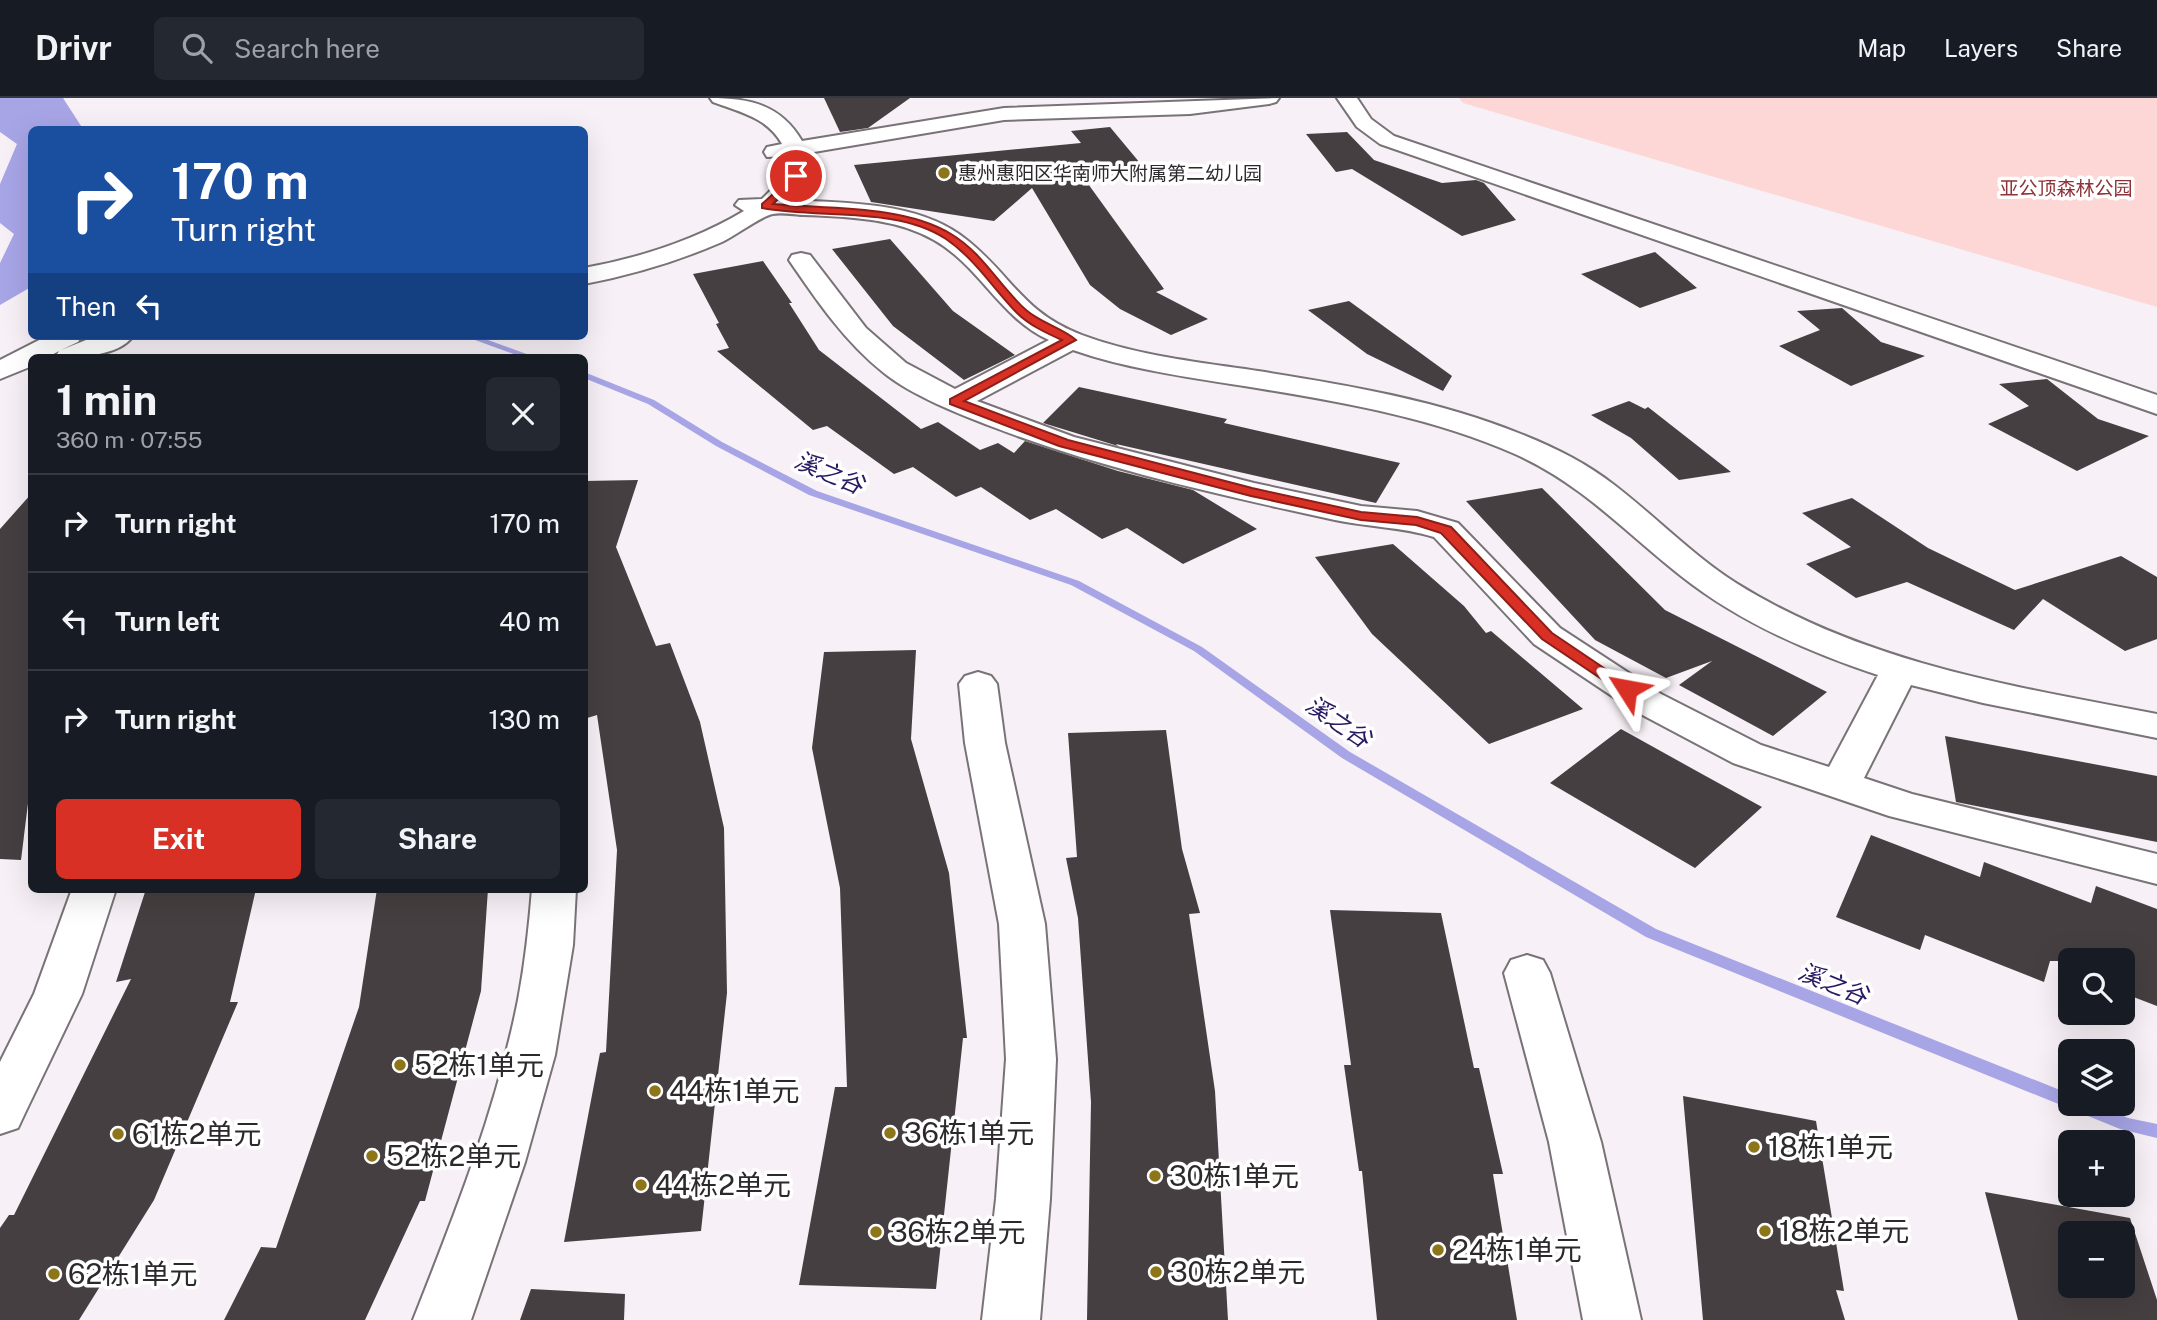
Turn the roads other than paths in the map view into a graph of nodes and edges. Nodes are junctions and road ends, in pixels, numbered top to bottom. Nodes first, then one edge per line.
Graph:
1 (1269, 98) edge
2 (1347, 98) edge
3 (709, 99) edge
4 (786, 150) junction
5 (757, 206) junction
6 (801, 260) dead end
7 (588, 262) edge
8 (588, 275) edge
9 (60, 340) edge
10 (109, 340) edge
11 (1071, 340) junction
12 (33, 354) edge
13 (76, 354) edge
14 (28, 357) edge
15 (0, 371) edge
16 (28, 381) edge
17 (0, 399) edge
18 (954, 401) junction
19 (2157, 405) edge
20 (1900, 669) junction
21 (978, 684) dead end
22 (2157, 726) edge
23 (1840, 785) junction
24 (2157, 869) edge
25 (93, 893) edge
26 (554, 893) edge
27 (1527, 972) dead end
28 (0, 1113) edge
29 (442, 1320) edge
30 (1012, 1320) edge
31 (1612, 1320) edge

1 - 4 street
2 - 19 street
3 - 4 street
4 - 5 street
5 - 7 street
5 - 8 street
5 - 11 street
6 - 18 street
9 - 12 street
10 - 13 street
11 - 18 street
11 - 20 street
14 - 15 street
16 - 17 street
18 - 23 street
20 - 22 street
20 - 23 street
21 - 30 street
23 - 24 street
25 - 28 street
26 - 29 street
27 - 31 street

